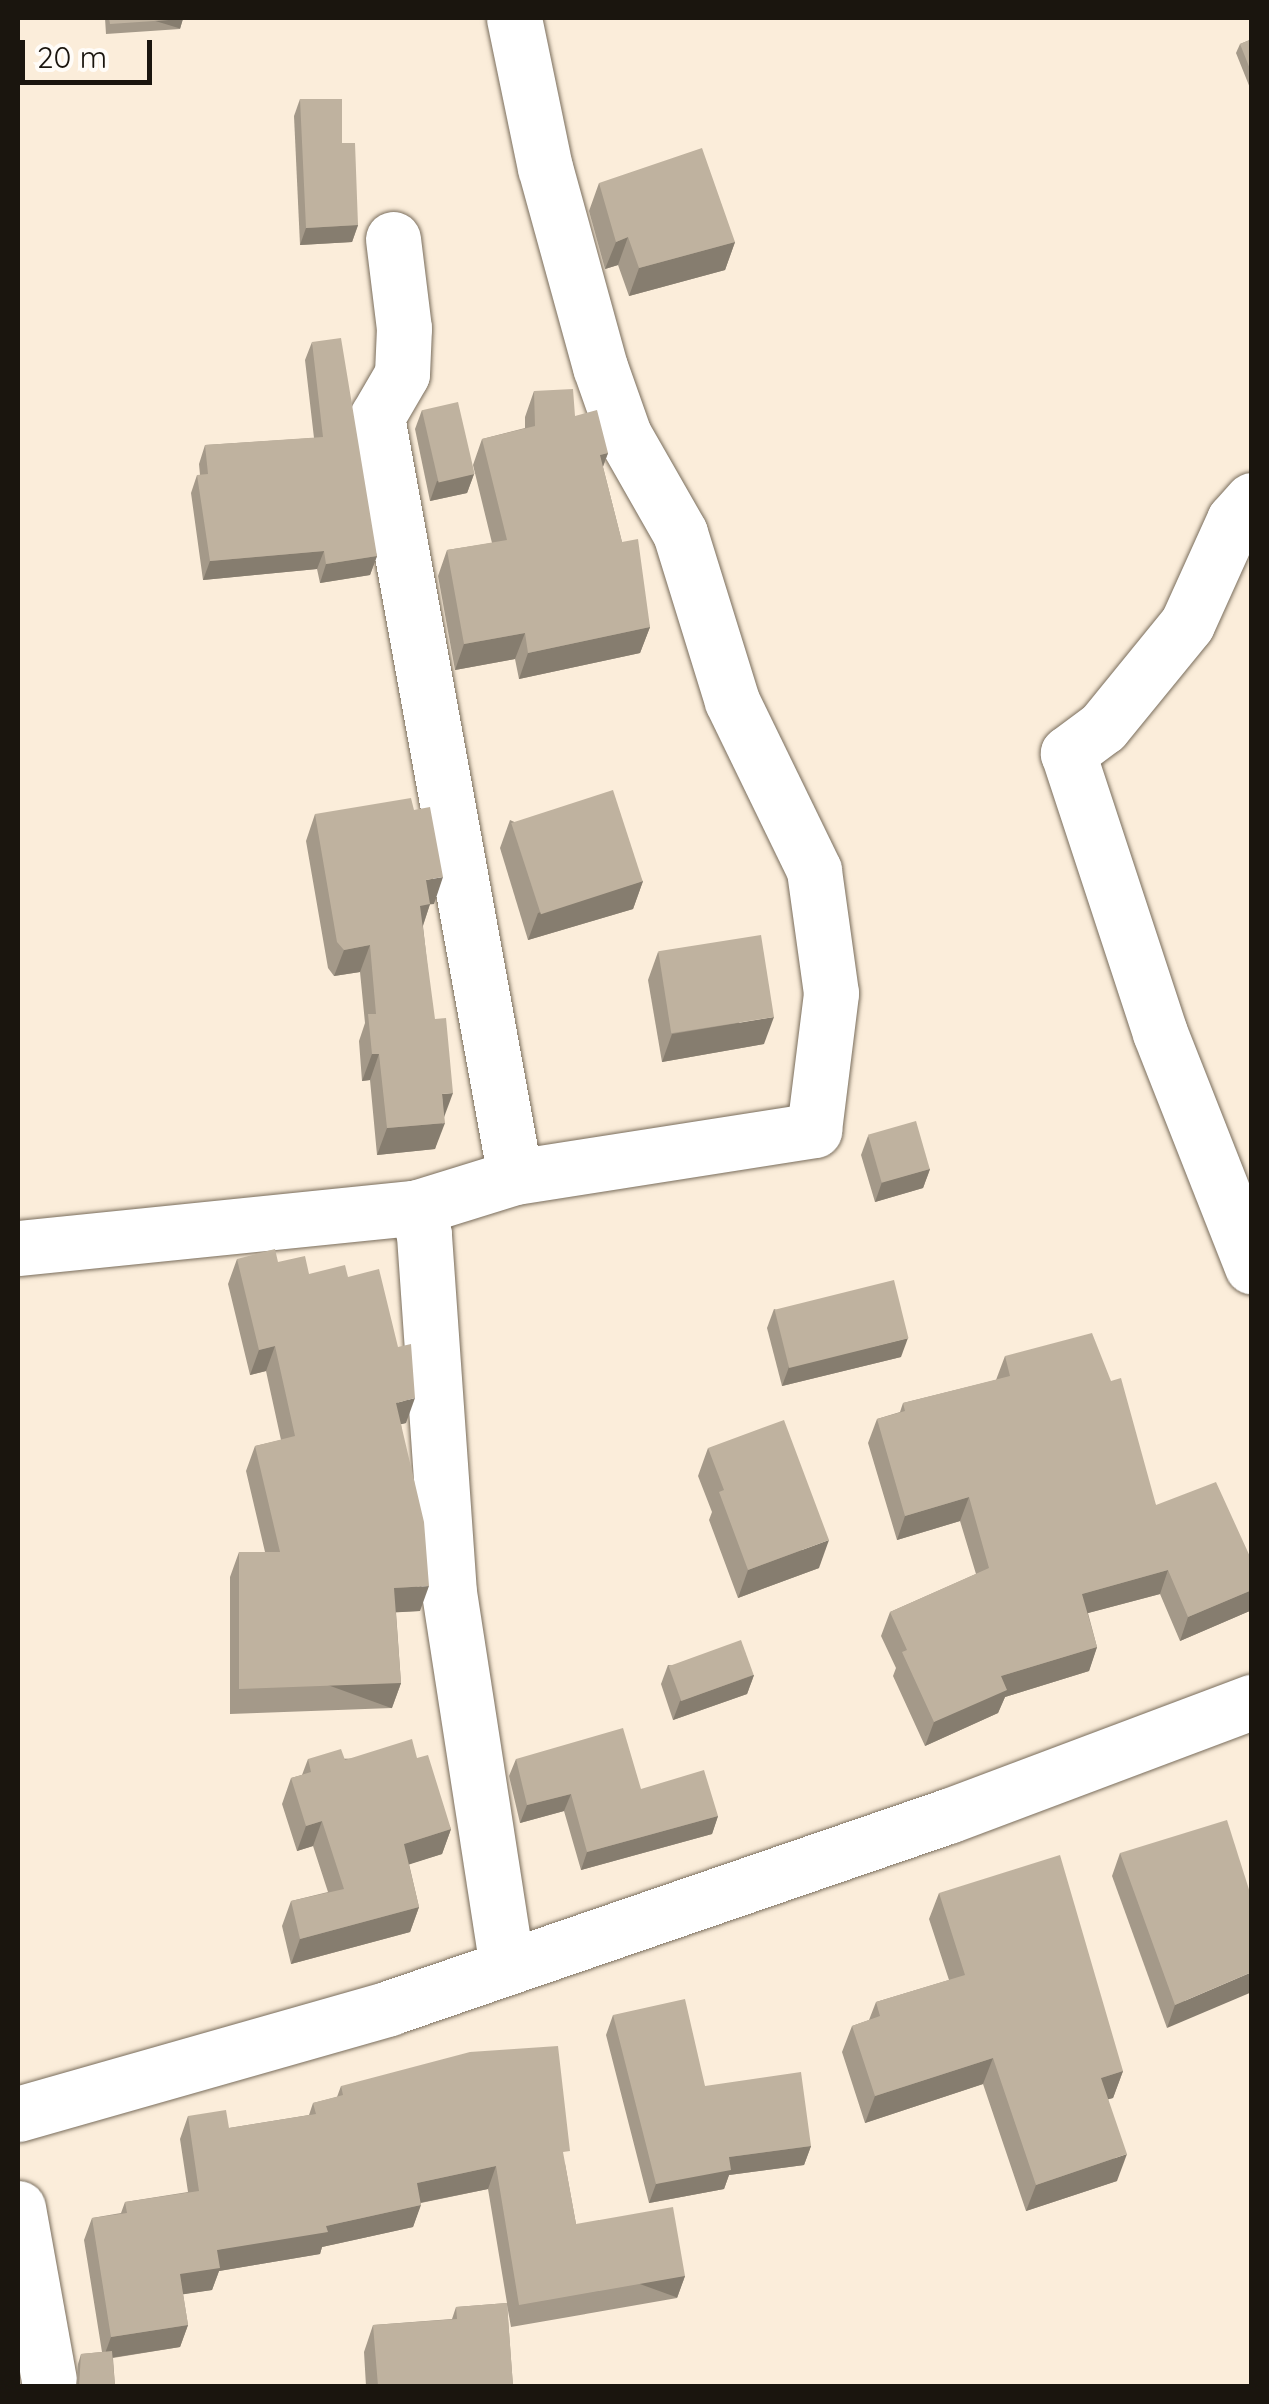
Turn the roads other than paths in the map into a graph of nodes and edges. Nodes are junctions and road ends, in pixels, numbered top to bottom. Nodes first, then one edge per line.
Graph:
1 (514, 18) edge
2 (393, 239) dead end
3 (1252, 500) edge
4 (514, 1177) junction
5 (415, 1208) junction
6 (18, 1248) edge
7 (1252, 1267) edge
8 (1252, 1702) edge
9 (507, 1967) junction
10 (18, 2114) edge
11 (18, 2208) edge
12 (50, 2386) edge

1 - 4 street
2 - 4 street
3 - 7 street
4 - 5 street
5 - 6 street
5 - 9 street
8 - 9 street
9 - 10 street
11 - 12 street

